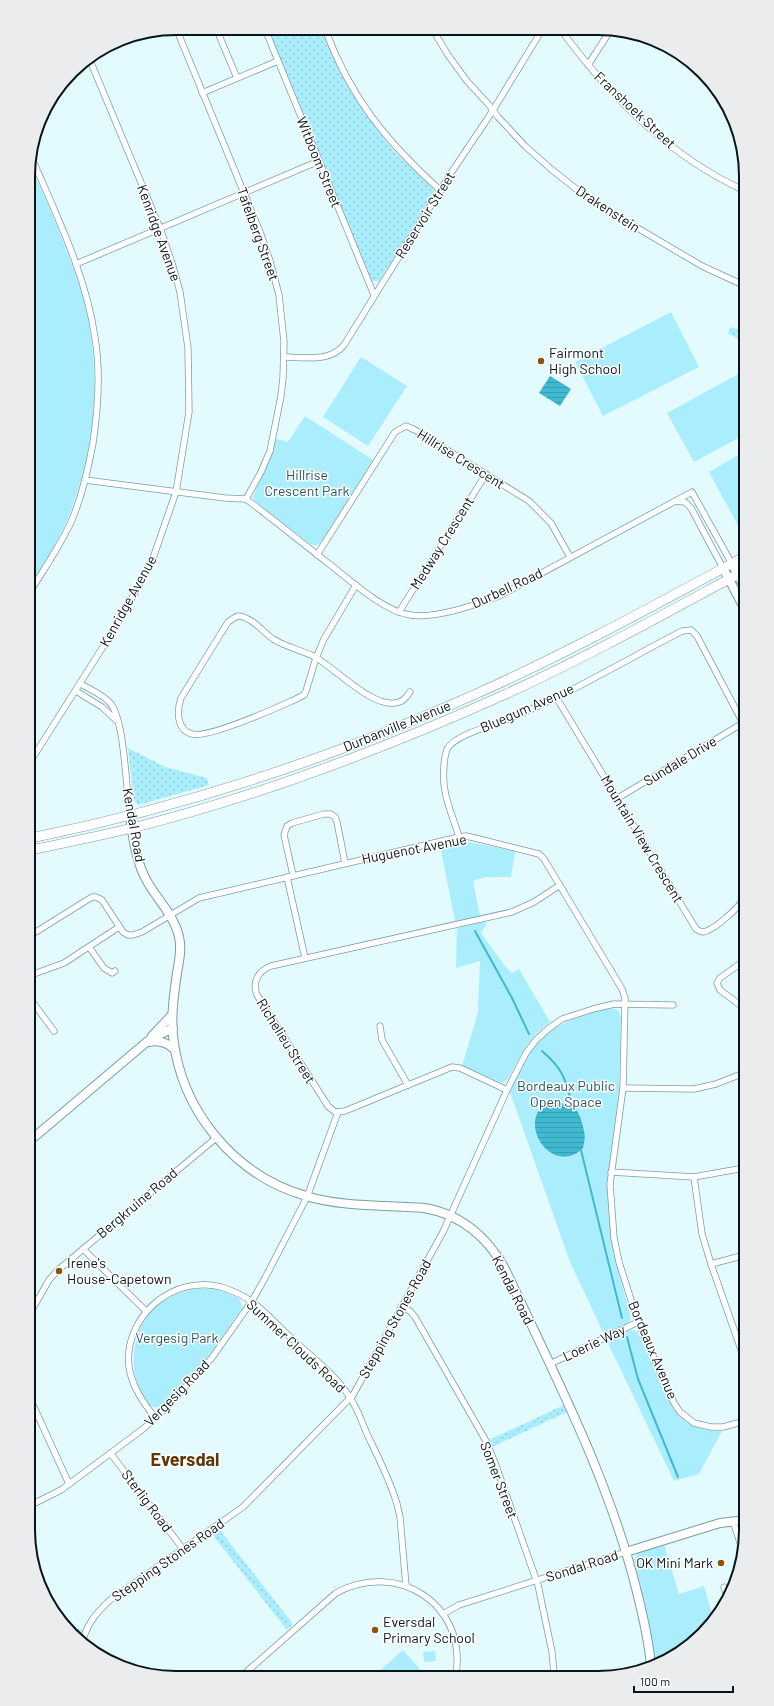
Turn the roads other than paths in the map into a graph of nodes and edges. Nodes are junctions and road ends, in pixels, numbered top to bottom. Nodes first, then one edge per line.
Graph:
1 (179, 35) edge
2 (219, 35) edge
3 (267, 35) edge
4 (329, 35) edge
5 (436, 35) edge
6 (539, 35) edge
7 (565, 35) edge
8 (607, 35) edge
9 (278, 61) junction
10 (91, 63) edge
11 (588, 65) junction
12 (237, 78) junction
13 (202, 92) junction
14 (492, 110) junction
15 (319, 161) junction
16 (35, 166) edge
17 (739, 188) edge
18 (441, 191) junction
19 (244, 193) junction
20 (160, 228) junction
21 (76, 264) junction
22 (739, 283) edge
23 (374, 295) junction
24 (284, 357) junction
25 (486, 474) junction
26 (85, 480) junction
27 (176, 492) junction
28 (246, 499) junction
29 (676, 501) junction
30 (317, 555) junction
31 (570, 557) junction
32 (739, 560) edge
33 (727, 566) junction
34 (739, 575) edge
35 (739, 576) edge
36 (729, 579) junction
37 (35, 584) edge
38 (356, 585) junction
39 (739, 598) edge
40 (399, 612) junction
41 (316, 658) junction
42 (81, 684) junction
43 (76, 691) junction
44 (410, 692) dead end
45 (556, 697) junction
46 (739, 715) edge
47 (118, 721) junction
48 (739, 725) edge
49 (35, 754) edge
50 (618, 798) junction
51 (130, 816) junction
52 (131, 828) junction
53 (35, 837) edge
54 (459, 837) junction
55 (35, 849) edge
56 (345, 863) junction
57 (290, 876) junction
58 (560, 885) junction
59 (739, 907) edge
60 (169, 916) junction
61 (119, 927) junction
62 (35, 933) edge
63 (88, 947) junction
64 (305, 958) junction
65 (739, 965) edge
66 (116, 972) dead end
67 (35, 974) edge
68 (739, 1004) edge
69 (35, 1005) edge
70 (625, 1005) junction
71 (673, 1005) dead end
72 (172, 1015) junction
73 (380, 1026) dead end
74 (173, 1028) junction
75 (54, 1031) dead end
76 (147, 1042) junction
77 (175, 1050) junction
78 (739, 1075) edge
79 (408, 1085) junction
80 (623, 1088) junction
81 (507, 1090) junction
82 (338, 1112) junction
83 (35, 1136) edge
84 (216, 1138) junction
85 (739, 1169) edge
86 (611, 1172) junction
87 (694, 1177) junction
88 (307, 1196) junction
89 (450, 1216) junction
90 (83, 1249) junction
91 (739, 1257) edge
92 (711, 1264) junction
93 (35, 1300) edge
94 (252, 1301) junction
95 (401, 1307) junction
96 (146, 1311) junction
97 (638, 1322) junction
98 (739, 1334) edge
99 (550, 1364) junction
100 (351, 1398) junction
101 (35, 1411) edge
102 (155, 1418) junction
103 (739, 1423) edge
104 (111, 1454) junction
105 (69, 1484) junction
106 (35, 1503) edge
107 (733, 1521) junction
108 (739, 1521) edge
109 (739, 1539) edge
110 (183, 1549) junction
111 (626, 1552) junction
112 (536, 1580) junction
113 (406, 1586) junction
114 (724, 1587) dead end
115 (725, 1590) edge
116 (443, 1614) junction
117 (84, 1637) edge
118 (650, 1661) edge
119 (247, 1671) edge
120 (456, 1671) edge
121 (554, 1671) edge

1 - 13 street, Tafelberg Street
2 - 12 street
3 - 9 street, Witboom Street
4 - 18 street
5 - 14 street, Drakenstein
6 - 14 street, Reservoir Street
7 - 11 street, Franshoek Street
8 - 11 street
9 - 12 street
9 - 15 street, Witboom Street
10 - 20 street, Kenridge Avenue
11 - 17 street, Franshoek Street
12 - 13 street
13 - 19 street, Tafelberg Street
14 - 18 street, Reservoir Street
14 - 22 street, Drakenstein
15 - 19 street
15 - 23 street, Witboom Street
16 - 21 street
18 - 23 street, Reservoir Street
19 - 20 street
19 - 24 street, Tafelberg Street
20 - 21 street
20 - 27 street, Kenridge Avenue
21 - 26 street
23 - 24 street, Reservoir Street
24 - 28 street, Tafelberg Street
25 - 30 street, Hillrise Crescent
25 - 31 street, Hillrise Crescent
25 - 40 street, Medway Crescent
26 - 27 street
26 - 37 street
27 - 28 street
27 - 42 street, Kenridge Avenue
28 - 30 street, Durbell Road
29 - 31 street, Durbell Road
29 - 33 street
29 - 33 street, Durbell Road
30 - 38 street, Durbell Road
31 - 40 street, Durbell Road
32 - 33 main road, Durbanville Avenue
33 - 34 street
33 - 36 street
33 - 51 main road, Durbanville Avenue
35 - 36 main road, Durbanville Avenue
36 - 39 street
36 - 52 main road, Durbanville Avenue
38 - 40 street, Durbell Road
38 - 41 street
41 - 41 street
41 - 44 street
42 - 43 street, Kenridge Avenue
42 - 47 street, Kendal Road
43 - 47 street
43 - 49 street, Kenridge Avenue
45 - 46 street, Bluegum Avenue
45 - 50 street, Mountain View Crescent
45 - 54 street, Bluegum Avenue
47 - 51 street, Kendal Road
48 - 50 street, Sundale Drive
50 - 59 street, Mountain View Crescent
51 - 52 street, Kendal Road
51 - 53 main road, Durbanville Avenue
52 - 55 main road, Durbanville Avenue
52 - 60 street, Kendal Road
54 - 56 street, Huguenot Avenue
54 - 58 street, Huguenot Avenue
56 - 57 street, Huguenot Avenue
56 - 57 street
57 - 60 street, Huguenot Avenue
57 - 64 street
58 - 64 street, Richelieu Street
58 - 70 street, Huguenot Avenue
60 - 61 street, Huguenot Avenue
60 - 72 street, Kendal Road
61 - 62 street
61 - 63 street
63 - 66 street
63 - 67 street
64 - 82 street, Richelieu Street
65 - 68 street
69 - 75 street
70 - 71 street, Stepping Stones Road
70 - 80 street, Bordeaux Avenue
70 - 81 street, Stepping Stones Road
72 - 74 street, Kendal Road
72 - 76 street
73 - 79 street
74 - 76 street
74 - 77 street, Kendal Road
76 - 77 street
76 - 83 street
77 - 84 street, Kendal Road
78 - 80 street
79 - 81 street
79 - 82 street
80 - 86 street, Bordeaux Avenue
81 - 89 street, Stepping Stones Road
82 - 88 street, Vergesig Road
84 - 88 street, Kendal Road
84 - 90 street, Bergkruine Road
85 - 87 street
86 - 87 street
86 - 97 street, Bordeaux Avenue
87 - 92 street
88 - 89 street, Kendal Road
88 - 94 street, Vergesig Road
89 - 95 street, Stepping Stones Road
89 - 99 street, Kendal Road
90 - 93 street, Bergkruine Road
90 - 96 street
91 - 92 street
92 - 98 street
94 - 96 street, Summer Clouds Road
94 - 100 street, Summer Clouds Road
94 - 102 street, Vergesig Road
95 - 100 street, Stepping Stones Road
95 - 112 street, Somer Street
96 - 102 street, Summer Clouds Road
97 - 99 street, Loerie Way
97 - 103 street, Bordeaux Avenue
99 - 111 street, Kendal Road
100 - 110 street, Stepping Stones Road
100 - 113 street, Summer Clouds Road
101 - 105 street
102 - 104 street, Vergesig Road
104 - 105 street, Vergesig Road
104 - 110 street, Sterlig Road
105 - 106 street, Vergesig Road
107 - 108 street, Sondal Road
107 - 109 street
107 - 111 street, Sondal Road
110 - 117 street, Stepping Stones Road
111 - 112 street, Sondal Road
111 - 118 street, Kendal Road
112 - 116 street, Sondal Road
112 - 121 street, Somer Street
113 - 116 street
113 - 119 street
114 - 115 street
116 - 120 street

